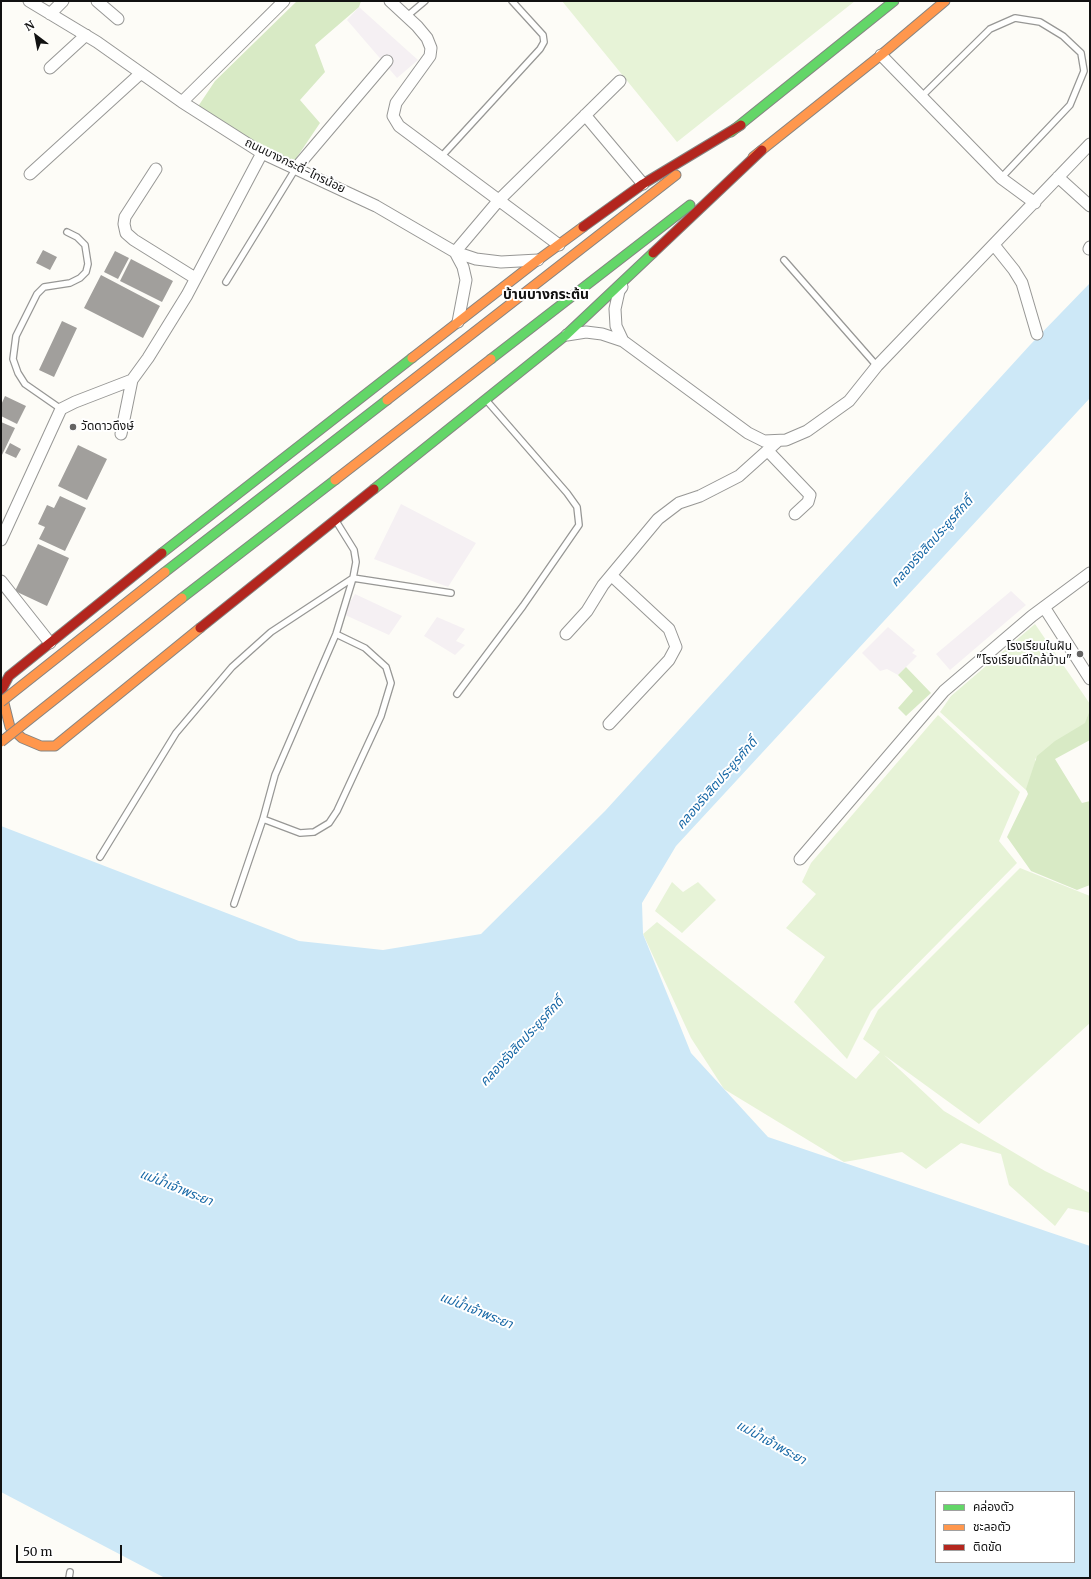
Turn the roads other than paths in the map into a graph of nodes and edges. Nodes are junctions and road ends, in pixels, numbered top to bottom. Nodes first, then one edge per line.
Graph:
1 (29, 1) edge
2 (63, 1) edge
3 (97, 1) edge
4 (284, 1) edge
5 (390, 1) edge
6 (425, 1) edge
7 (512, 1) edge
8 (894, 1) edge
9 (945, 1) edge
10 (50, 14) junction
11 (406, 18) junction
12 (118, 19) dead end
13 (86, 35) junction
14 (880, 55) junction
15 (387, 61) dead end
16 (50, 68) dead end
17 (141, 73) junction
18 (620, 81) dead end
19 (921, 97) junction
20 (182, 102) junction
21 (585, 115) junction
22 (740, 125) junction
23 (1090, 144) edge
24 (762, 150) junction
25 (262, 153) junction
26 (441, 157) junction
27 (296, 168) junction
28 (156, 169) dead end
29 (30, 174) dead end
30 (1001, 178) junction
31 (1058, 178) junction
32 (643, 184) junction
33 (499, 200) junction
34 (1035, 203) junction
35 (1090, 206) edge
36 (67, 232) dead end
37 (559, 245) junction
38 (994, 245) junction
39 (455, 252) junction
40 (538, 260) junction
41 (784, 260) dead end
42 (635, 271) junction
43 (196, 278) junction
44 (226, 282) dead end
45 (458, 322) junction
46 (1037, 334) dead end
47 (566, 335) junction
48 (623, 341) junction
49 (877, 366) junction
50 (132, 380) junction
51 (486, 399) junction
52 (62, 409) junction
53 (121, 434) dead end
54 (778, 440) junction
55 (768, 451) junction
56 (795, 514) dead end
57 (335, 520) junction
58 (1, 540) edge
59 (1090, 573) edge
60 (612, 576) junction
61 (353, 578) junction
62 (1, 581) edge
63 (451, 593) dead end
64 (1044, 607) junction
65 (336, 634) junction
66 (566, 634) dead end
67 (50, 643) junction
68 (1090, 679) edge
69 (456, 694) dead end
70 (1, 702) edge
71 (610, 724) dead end
72 (1, 742) edge
73 (263, 820) junction
74 (100, 857) dead end
75 (800, 859) dead end
76 (234, 904) dead end

1 - 10 street, ถนนบางกระดี่-ไทรน้อย
2 - 10 street
3 - 12 street
4 - 20 street
5 - 11 street
6 - 11 lane
7 - 26 lane
8 - 22 main road
9 - 14 main road
10 - 13 street, ถนนบางกระดี่-ไทรน้อย
11 - 26 street
13 - 16 street
13 - 17 street, ถนนบางกระดี่-ไทรน้อย
14 - 19 street
14 - 24 main road
15 - 27 street
17 - 20 street, ถนนบางกระดี่-ไทรน้อย
17 - 29 street
18 - 21 street
19 - 30 street
19 - 30 lane
20 - 25 street, ถนนบางกระดี่-ไทรน้อย
21 - 32 street
21 - 33 street
22 - 32 main road
22 - 70 main road, bridge
23 - 31 street
24 - 42 main road
24 - 72 main road, bridge
25 - 27 street, ถนนบางกระดี่-ไทรน้อย
25 - 43 street
26 - 33 street
27 - 39 street, ถนนบางกระดี่-ไทรน้อย
27 - 44 lane
28 - 43 street
30 - 34 street
31 - 34 street
31 - 35 street
32 - 37 main road
33 - 37 street
33 - 39 street
34 - 38 street
36 - 52 lane
37 - 40 main road
38 - 46 street
38 - 49 street
39 - 40 street, ถนนบางกระดี่-ไทรน้อย
39 - 45 street
40 - 45 main road
41 - 49 lane
42 - 47 main road
42 - 48 street
43 - 50 street
45 - 67 main road
47 - 48 street
47 - 51 main road
48 - 54 street
49 - 54 street
50 - 52 street
50 - 53 street
51 - 57 main road
51 - 69 lane
52 - 58 street
54 - 55 street
55 - 56 street
55 - 60 street
57 - 61 lane
57 - 67 main road
59 - 64 street
60 - 66 street
60 - 71 street
61 - 63 lane
61 - 65 lane
61 - 74 lane
62 - 67 street
64 - 68 street
64 - 75 street
65 - 73 lane
65 - 73 lane
73 - 76 lane

